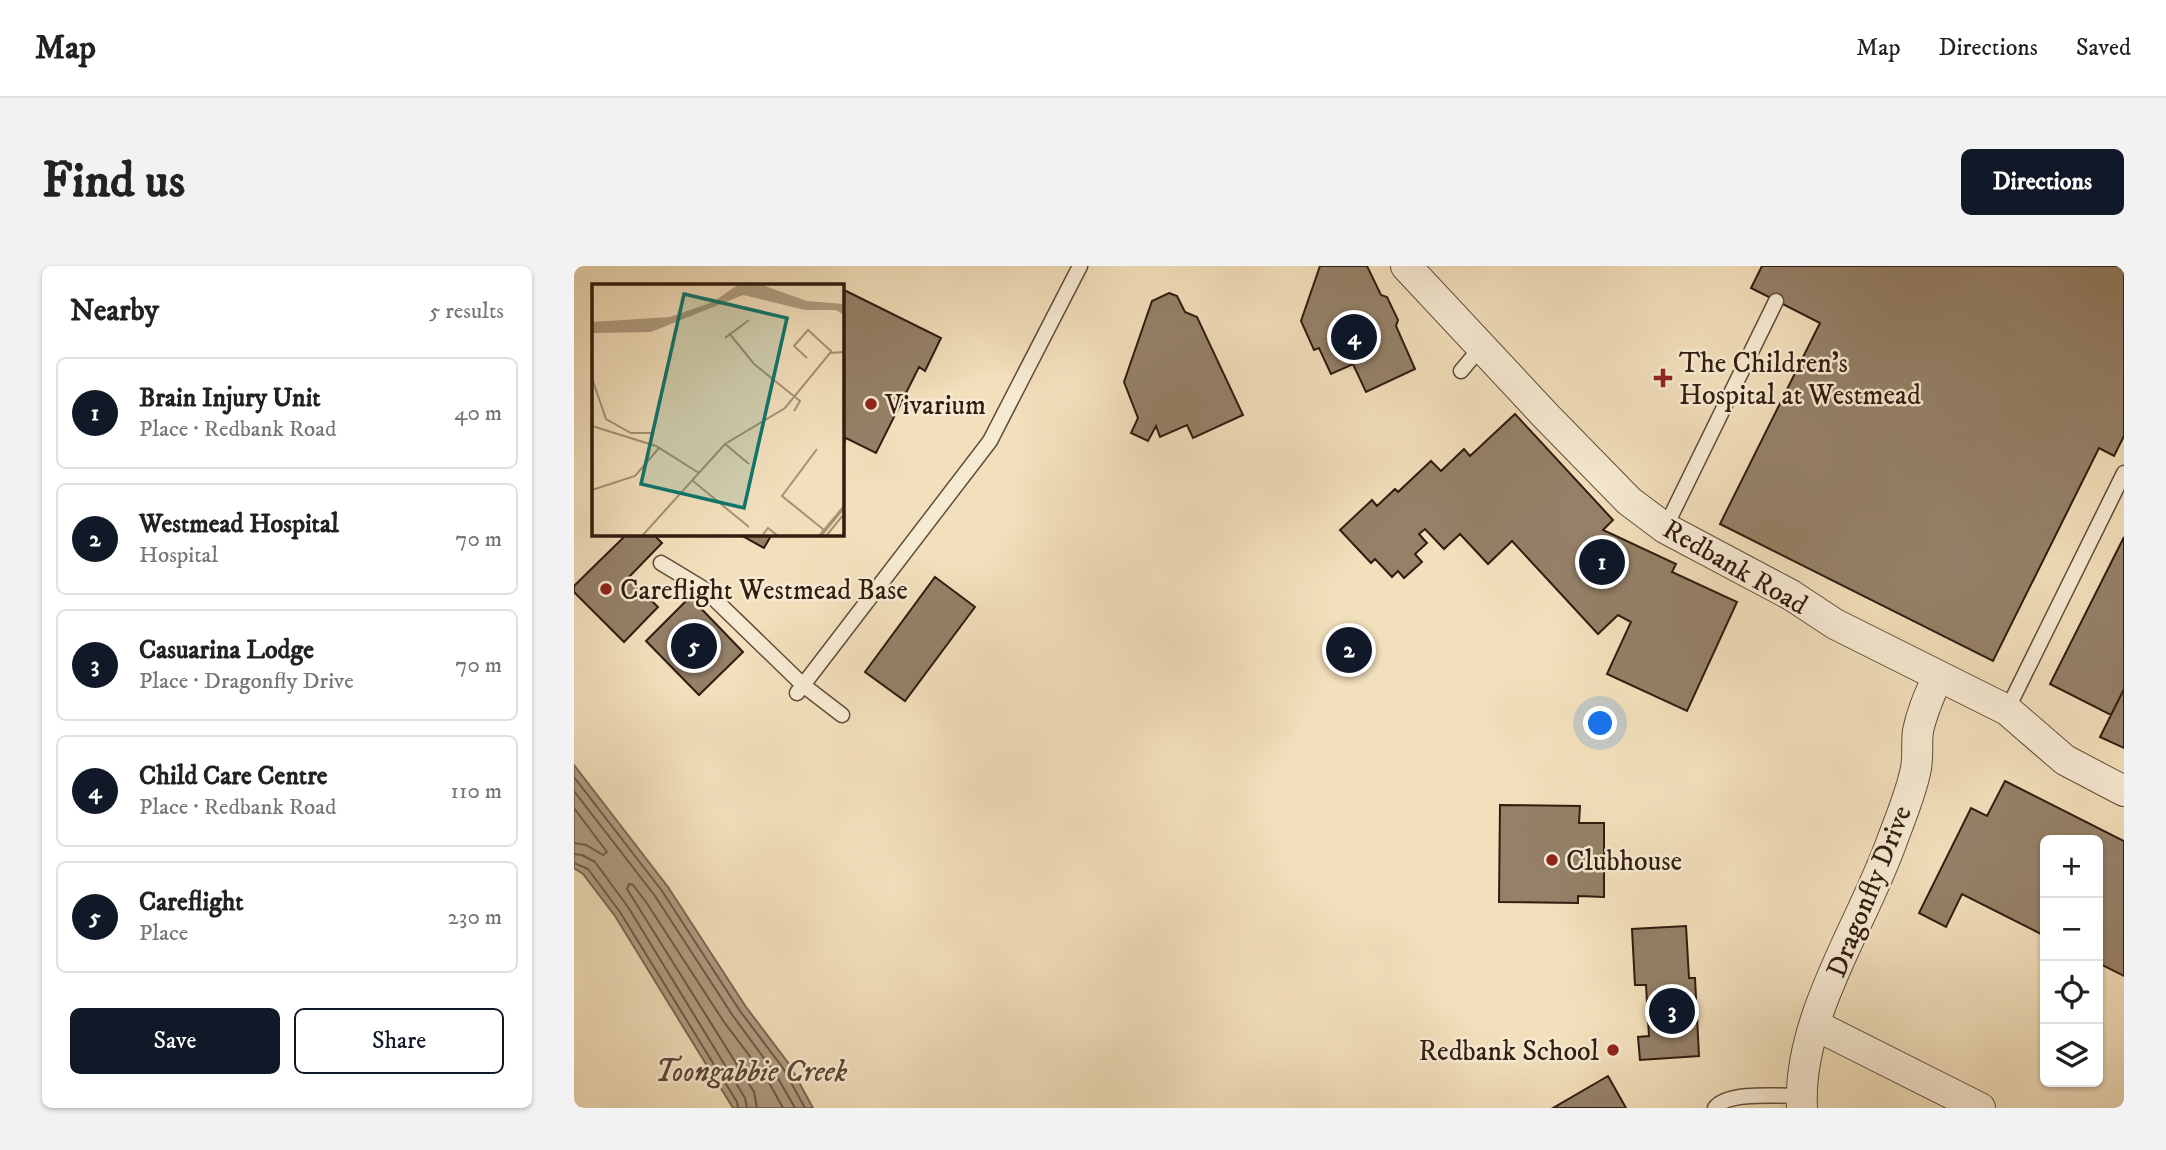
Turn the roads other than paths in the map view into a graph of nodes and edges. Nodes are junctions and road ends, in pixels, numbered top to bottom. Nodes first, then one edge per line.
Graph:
1 (1080, 266) edge
2 (1406, 266) edge
3 (1776, 301) dead end
4 (1482, 346) junction
5 (1461, 371) dead end
6 (2124, 473) edge
7 (1665, 528) junction
8 (661, 563) dead end
9 (1938, 676) junction
10 (800, 689) junction
11 (2007, 710) junction
12 (842, 715) dead end
13 (2124, 791) edge
14 (1815, 1025) junction
15 (1802, 1102) edge
16 (1715, 1108) edge
17 (1980, 1108) edge

1 - 10 lane
2 - 4 street, Redbank Road
3 - 7 lane
4 - 5 lane
4 - 7 street, Redbank Road
6 - 11 lane
7 - 9 street, Redbank Road
8 - 10 lane
9 - 11 street, Redbank Road
9 - 14 street, Dragonfly Drive
10 - 12 lane
11 - 13 street, Redbank Road
14 - 15 street, Dragonfly Drive
14 - 17 street
15 - 16 lane

